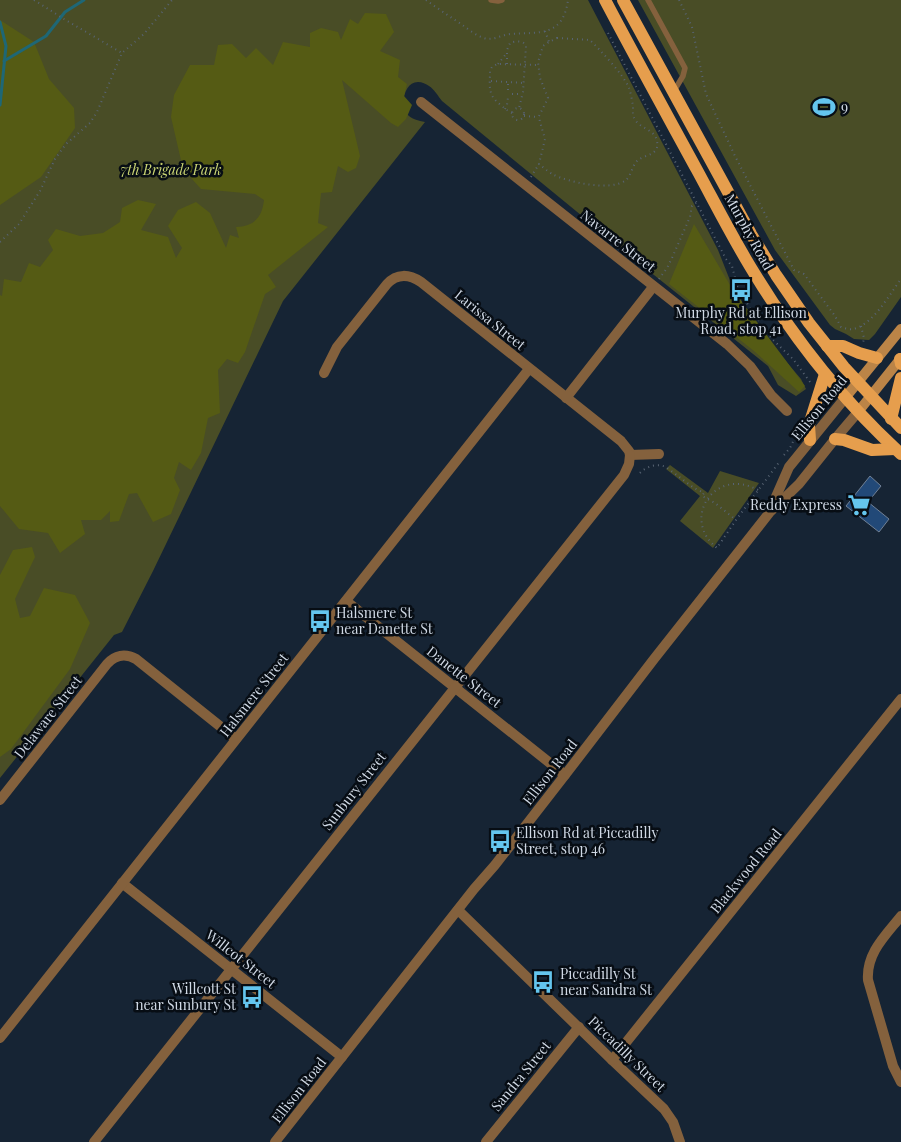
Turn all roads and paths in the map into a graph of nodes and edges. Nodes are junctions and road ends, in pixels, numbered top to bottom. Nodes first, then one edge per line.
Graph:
1 (34, 0) edge
2 (172, 0) edge
3 (426, 0) edge
4 (491, 0) edge
5 (502, 0) edge
6 (568, 0) edge
7 (605, 0) edge
8 (623, 0) edge
9 (648, 0) edge
10 (678, 0) edge
11 (545, 31) junction
12 (608, 34) dead end
13 (549, 42) junction
14 (507, 52) junction
15 (122, 53) junction
16 (498, 64) junction
17 (507, 64) junction
18 (524, 65) junction
19 (539, 65) junction
20 (490, 81) junction
21 (508, 83) junction
22 (523, 83) junction
23 (508, 90) dead end
24 (673, 92) junction
25 (512, 94) dead end
26 (522, 94) junction
27 (508, 97) dead end
28 (421, 102) dead end
29 (519, 108) junction
30 (505, 109) junction
31 (512, 113) junction
32 (524, 116) junction
33 (539, 117) junction
34 (539, 164) junction
35 (529, 179) dead end
36 (696, 203) junction
37 (0, 242) edge
38 (901, 279) edge
39 (653, 287) junction
40 (862, 326) junction
41 (901, 328) edge
42 (827, 346) junction
43 (859, 353) junction
44 (877, 358) junction
45 (901, 358) edge
46 (901, 364) edge
47 (529, 369) junction
48 (324, 373) dead end
49 (825, 374) junction
50 (901, 378) edge
51 (857, 383) junction
52 (812, 385) dead end
53 (870, 396) junction
54 (566, 398) junction
55 (845, 398) junction
56 (787, 411) dead end
57 (858, 412) junction
58 (891, 419) junction
59 (901, 428) edge
60 (835, 439) junction
61 (810, 440) junction
62 (898, 451) edge
63 (660, 454) dead end
64 (630, 455) junction
65 (640, 473) dead end
66 (758, 490) dead end
67 (707, 499) junction
68 (770, 512) junction
69 (346, 601) junction
70 (454, 687) junction
71 (901, 699) edge
72 (236, 739) junction
73 (566, 775) junction
74 (0, 800) edge
75 (122, 883) junction
76 (458, 910) junction
77 (901, 916) edge
78 (231, 969) junction
79 (579, 1027) junction
80 (0, 1038) edge
81 (342, 1057) junction
82 (612, 1060) junction
83 (901, 1082) edge
84 (94, 1142) edge
85 (275, 1142) edge
86 (486, 1142) edge
87 (680, 1142) edge

1 - 15 path
2 - 15 path
3 - 11 path
4 - 5 lane
6 - 11 path
7 - 49 main road, Murphy Road
8 - 24 main road, Murphy Road
9 - 24 lane
10 - 40 path
11 - 13 path
12 - 36 path
13 - 19 path
13 - 34 path
14 - 16 path
14 - 17 path
14 - 18 path
15 - 37 path
16 - 17 path
16 - 20 path
17 - 18 path
18 - 19 path
18 - 22 path
19 - 33 path
20 - 21 path
20 - 30 path
21 - 22 path
21 - 23 path
22 - 26 path
24 - 42 main road, Murphy Road
25 - 26 path
26 - 29 path
27 - 30 path
28 - 39 street, Navarre Street
29 - 31 path
29 - 32 path
30 - 31 path
31 - 32 path
32 - 33 path
33 - 34 path
34 - 35 path
36 - 39 path
36 - 52 path
38 - 40 path
39 - 54 street
39 - 56 street, Navarre Street
40 - 43 path
41 - 44 main road, Ellison Road
42 - 43 main road
42 - 51 main road, Murphy Road
43 - 44 main road
44 - 51 main road, Ellison Road
45 - 46 main road
45 - 53 main road, Ellison Road
47 - 48 street, Larissa Street
47 - 54 street, Larissa Street
47 - 69 street, Halsmere Street
49 - 55 main road, Murphy Road
49 - 61 main road
50 - 58 main road
51 - 53 main road, Murphy Road
51 - 55 main road, Ellison Road
53 - 57 main road, Ellison Road
53 - 58 main road, Murphy Road
54 - 64 street, Larissa Street
55 - 57 main road, Murphy Road
55 - 61 street, Ellison Road
57 - 60 street, Ellison Road
57 - 62 main road, Murphy Road
58 - 59 main road, Murphy Road
60 - 62 main road
60 - 68 street, Ellison Road
61 - 68 street, Ellison Road
63 - 64 street
64 - 70 street, Sunbury Street
65 - 67 path
66 - 67 path
67 - 67 path
68 - 73 street, Ellison Road
69 - 70 street, Danette Street
69 - 72 street, Halsmere Street
70 - 73 street, Danette Street
70 - 78 street, Sunbury Street
71 - 82 street, Blackwood Road
72 - 74 street, Delaware Street
72 - 75 street, Halsmere Street
73 - 76 street, Ellison Road
75 - 78 street, Willcot Street
75 - 80 street, Halsmere Street
76 - 79 street, Piccadilly Street
76 - 81 street, Ellison Road
77 - 83 street
78 - 81 street, Willcot Street
78 - 84 street, Sunbury Street
79 - 82 street, Piccadilly Street
79 - 86 street, Sandra Street
81 - 85 street, Ellison Road
82 - 87 street, Piccadilly Street

